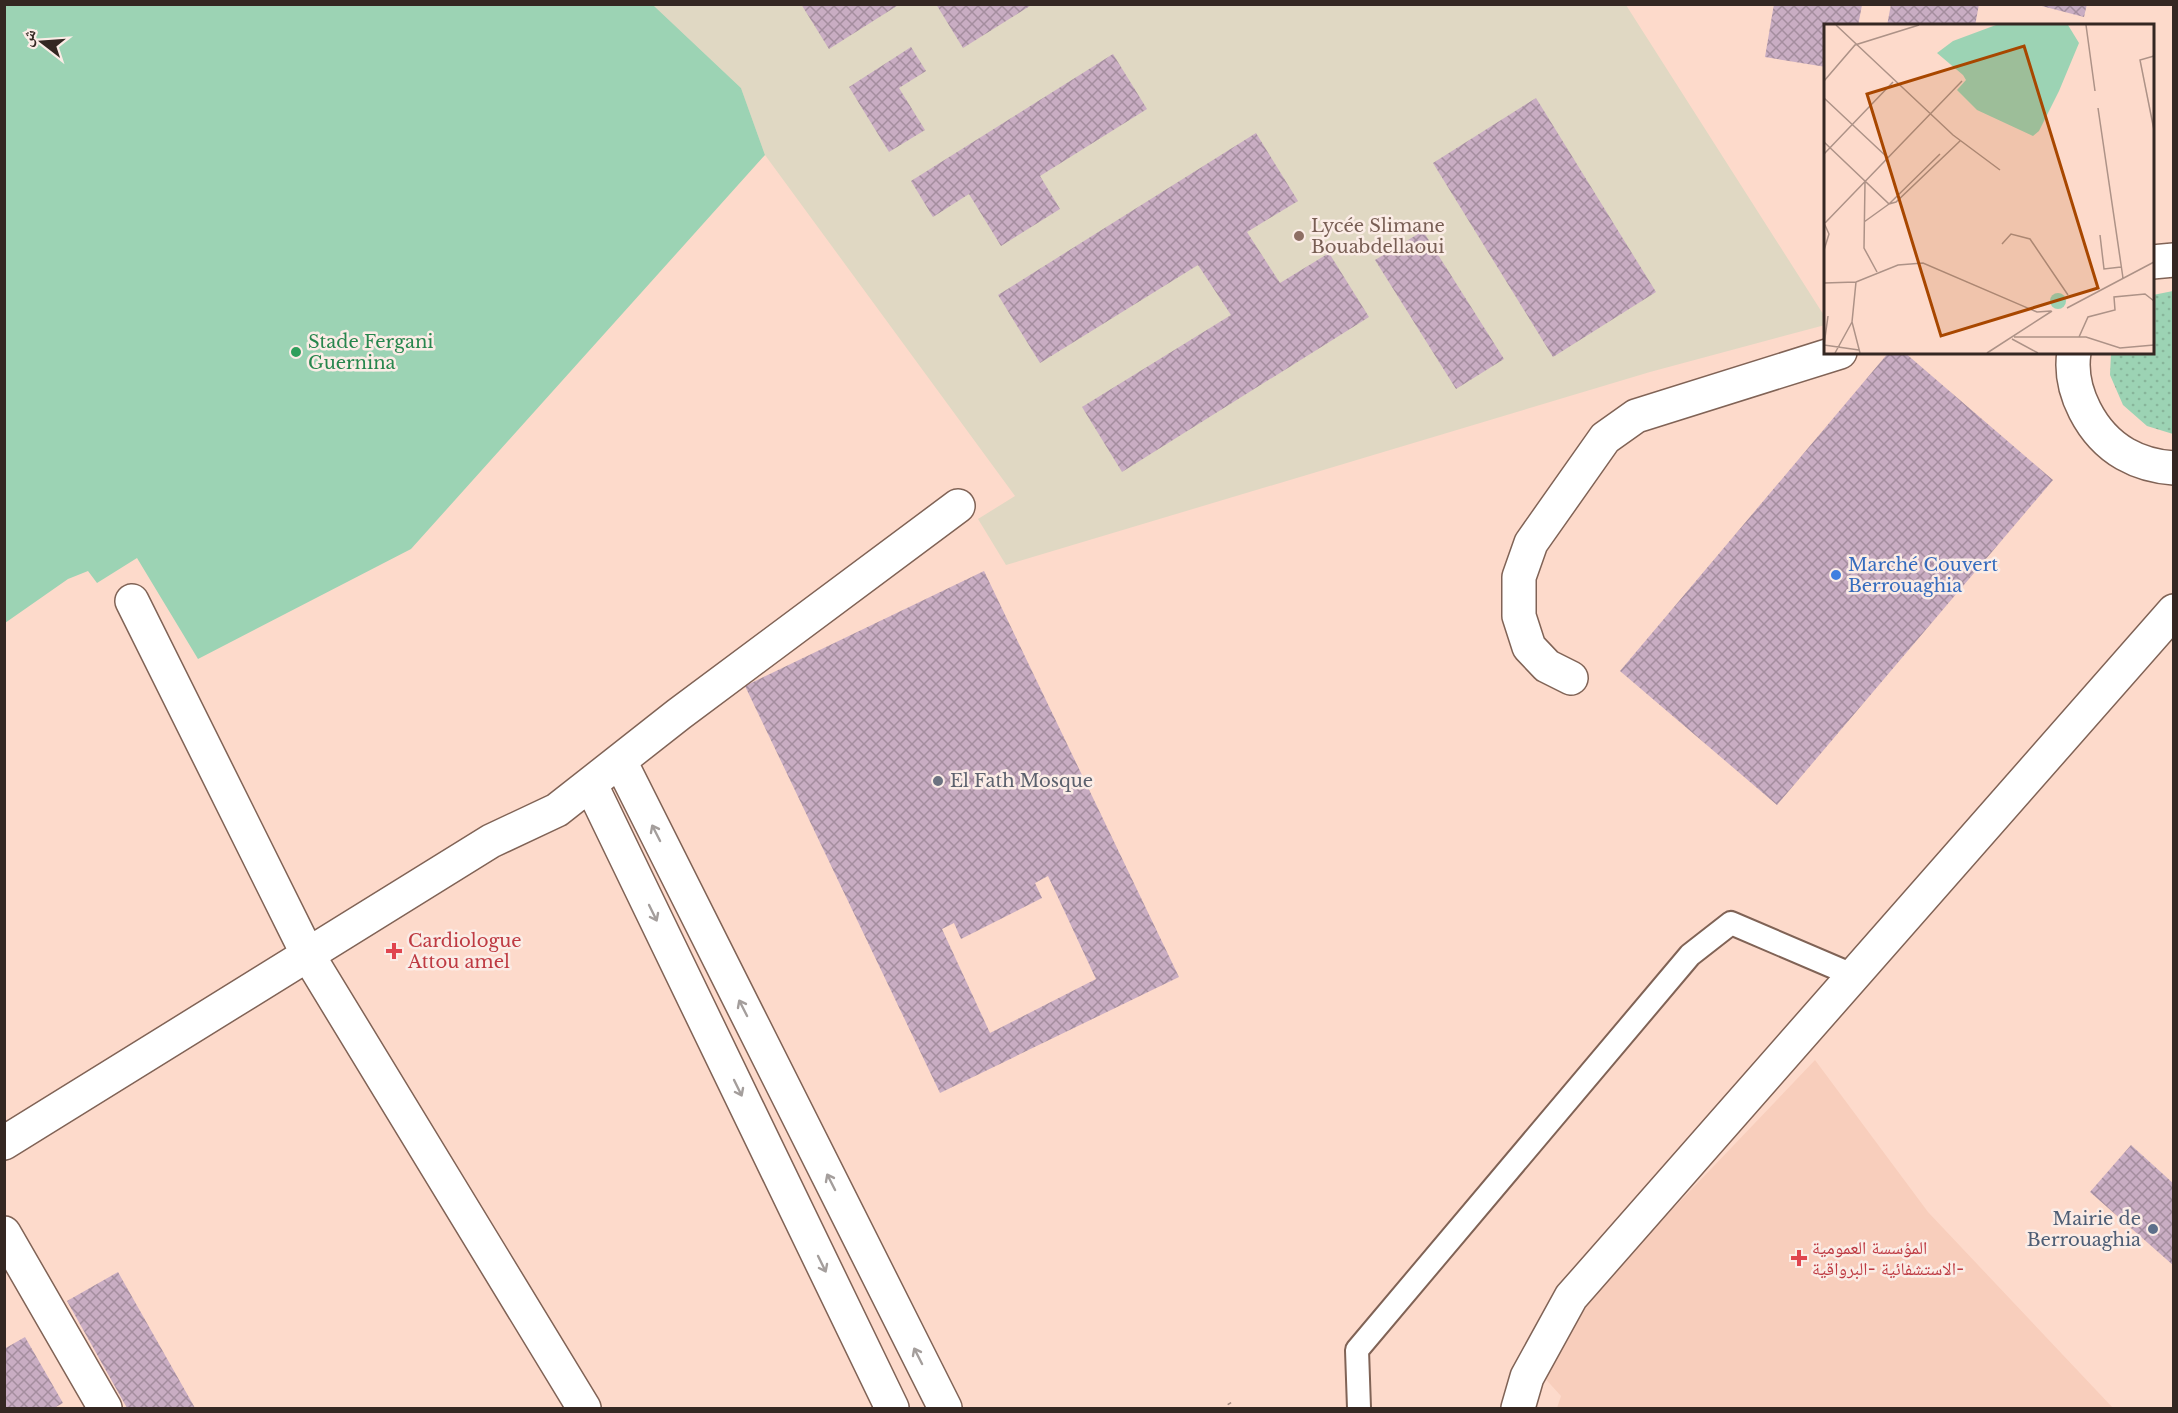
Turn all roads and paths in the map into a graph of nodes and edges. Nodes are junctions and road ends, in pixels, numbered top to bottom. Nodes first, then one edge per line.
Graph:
1 (1834, 354) edge
2 (2074, 354) edge
3 (2174, 468) edge
4 (958, 506) dead end
5 (132, 600) dead end
6 (2174, 611) edge
7 (1571, 678) dead end
8 (620, 761) junction
9 (591, 784) junction
10 (308, 955) junction
11 (1855, 976) junction
12 (4, 1143) edge
13 (4, 1233) edge
14 (1229, 1403) dead end
15 (576, 1406) edge
16 (105, 1408) edge
17 (892, 1408) edge
18 (945, 1408) edge
19 (1232, 1408) edge
20 (1359, 1408) edge
21 (1518, 1408) edge

1 - 7 street
2 - 3 street
4 - 8 street
5 - 10 street
6 - 11 street
8 - 9 street
18 -> 8 street
9 - 10 street
9 -> 17 street
10 - 12 street
10 - 15 street
11 - 20 lane
11 - 21 street
13 - 16 street
14 - 19 path

